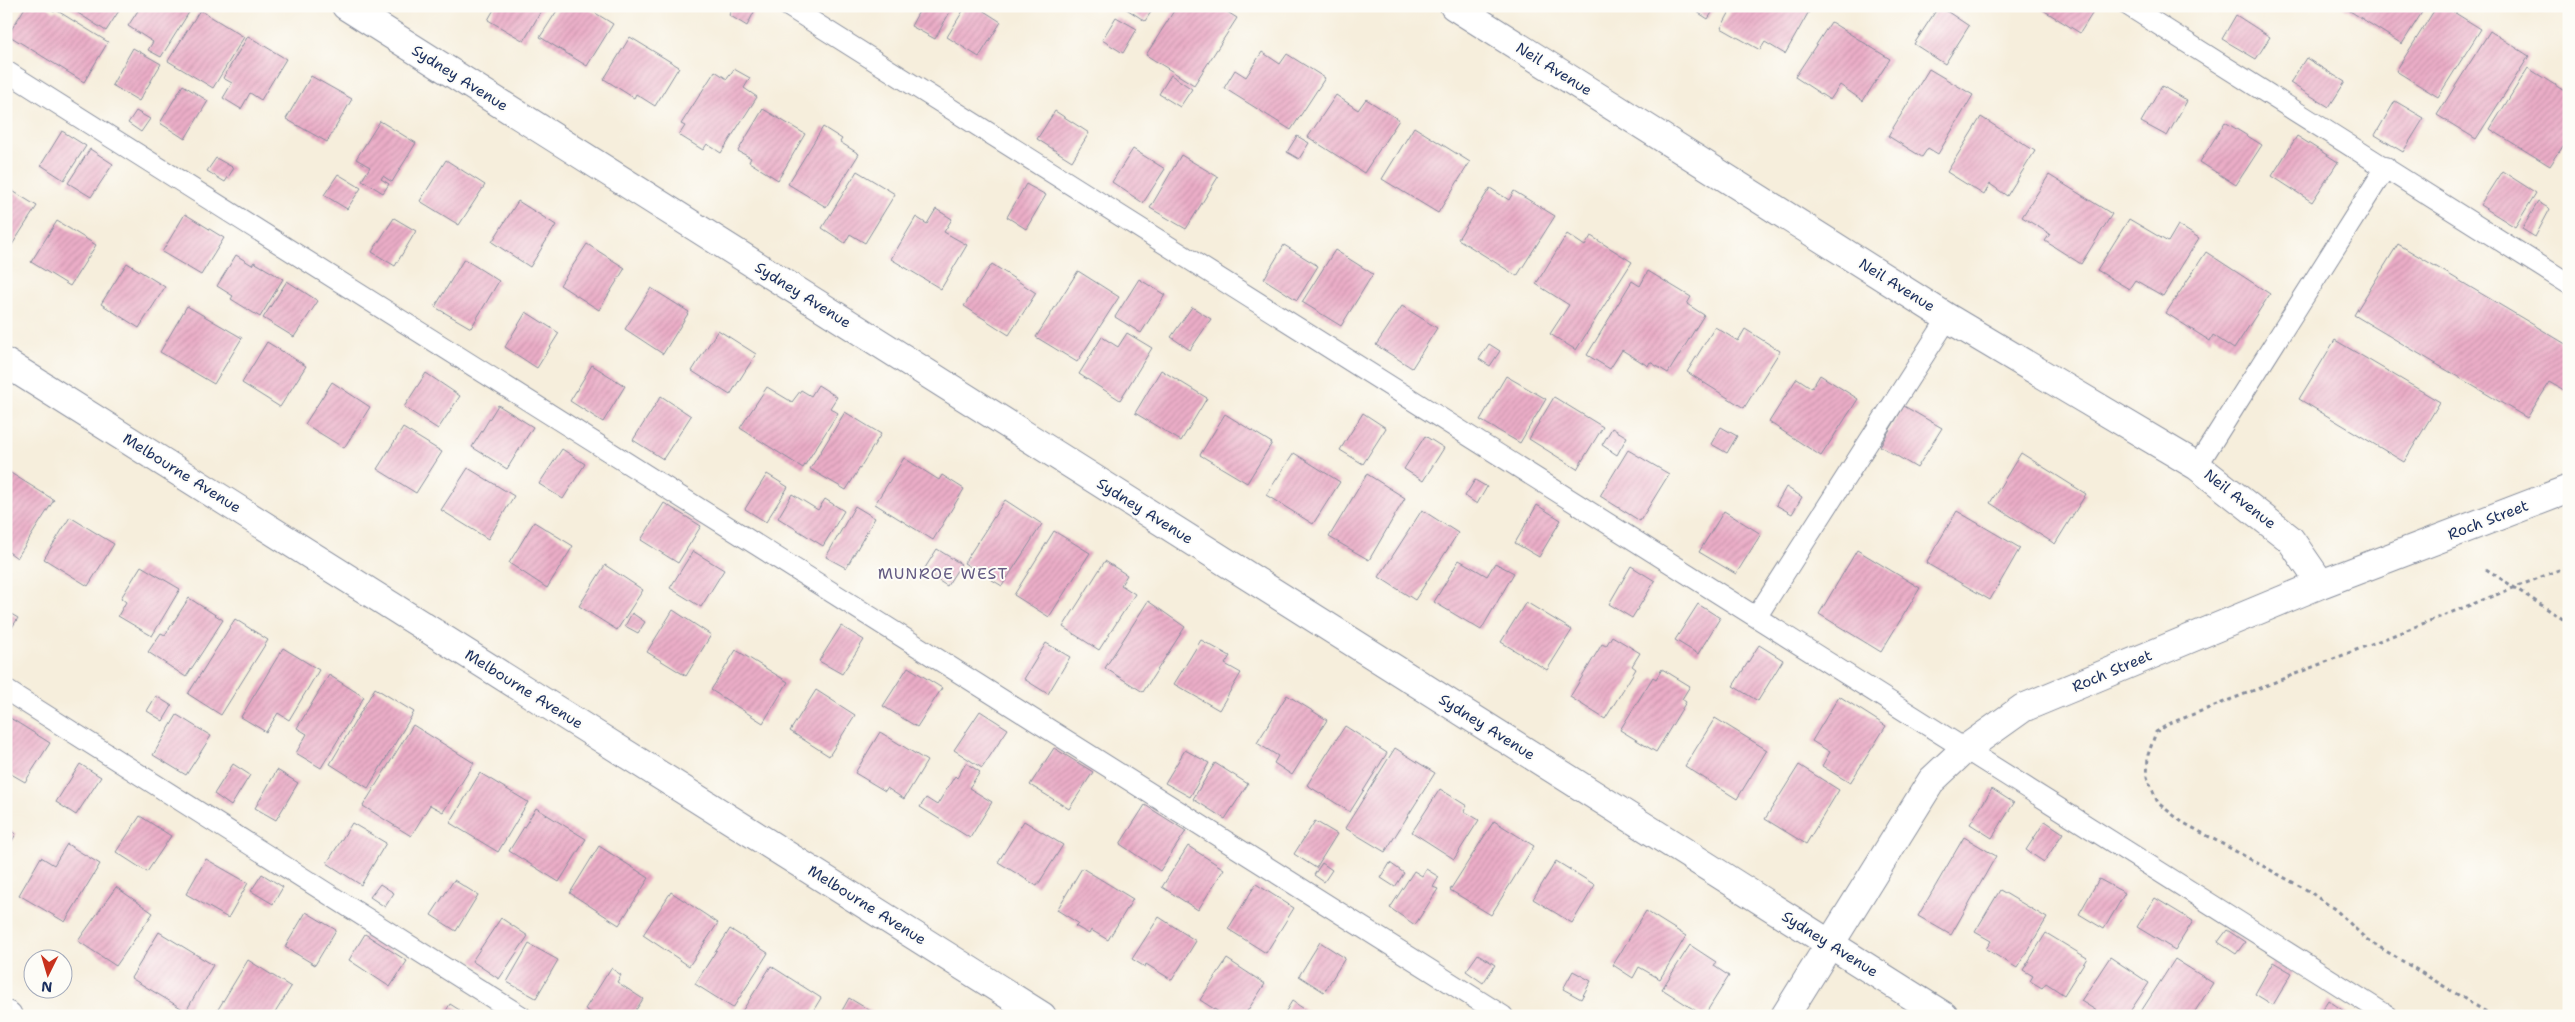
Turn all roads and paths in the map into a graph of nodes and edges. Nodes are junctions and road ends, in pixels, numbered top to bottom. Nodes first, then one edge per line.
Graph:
1 (346, 6) edge
2 (788, 6) edge
3 (1454, 6) edge
4 (2129, 6) edge
5 (6, 71) edge
6 (2386, 167) junction
7 (2569, 284) edge
8 (1948, 318) junction
9 (6, 363) edge
10 (2197, 466) junction
11 (2569, 489) edge
12 (2569, 566) edge
13 (2486, 570) dead end
14 (2321, 584) junction
15 (2513, 588) junction
16 (1757, 616) junction
17 (2569, 623) edge
18 (6, 690) edge
19 (1964, 750) junction
20 (1830, 944) junction
21 (522, 1016) edge
22 (1042, 1016) edge
23 (1503, 1016) edge
24 (1785, 1016) edge
25 (1944, 1016) edge
26 (2388, 1016) edge
27 (2493, 1016) edge

1 - 20 street, Sydney Avenue
2 - 16 lane
3 - 8 street, Neil Avenue
4 - 6 lane
5 - 23 lane
6 - 7 lane
6 - 10 lane
8 - 10 street, Neil Avenue
8 - 16 lane
9 - 22 street, Melbourne Avenue
10 - 14 street, Neil Avenue
11 - 14 street, Roch Street
12 - 15 path
13 - 15 path
14 - 19 street, Roch Street
15 - 17 path
15 - 27 path
16 - 19 lane
18 - 21 lane
19 - 20 street, Roch Street
19 - 26 lane
20 - 24 street, Roch Street
20 - 25 street, Sydney Avenue

